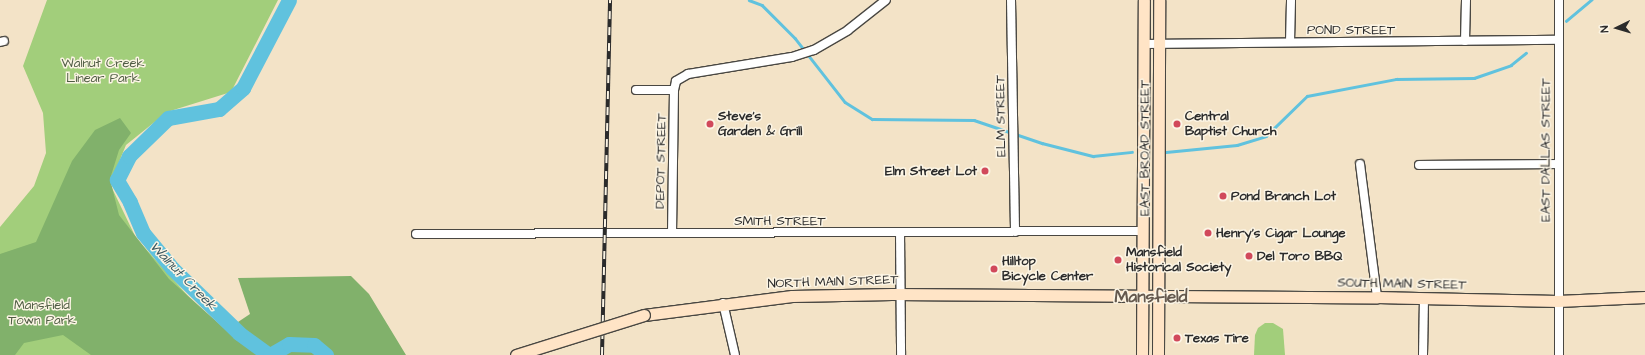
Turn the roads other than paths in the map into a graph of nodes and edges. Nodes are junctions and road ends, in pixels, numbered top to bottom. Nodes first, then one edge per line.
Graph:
1 (886, 0) edge
2 (1011, 0) edge
3 (1144, 0) edge
4 (1159, 0) edge
5 (1291, 0) edge
6 (1466, 0) edge
7 (1558, 0) edge
8 (1558, 40) junction
9 (1465, 41) junction
10 (1290, 42) junction
11 (1144, 44) junction
12 (1158, 44) junction
13 (636, 90) dead end
14 (674, 90) junction
15 (1143, 124) junction
16 (1158, 124) junction
17 (1360, 164) dead end
18 (1558, 164) junction
19 (1419, 165) dead end
20 (1143, 184) junction
21 (1158, 184) junction
22 (1143, 231) junction
23 (900, 232) junction
24 (1015, 232) junction
25 (672, 233) junction
26 (416, 234) dead end
27 (901, 294) junction
28 (1143, 296) junction
29 (1158, 296) junction
30 (1377, 297) junction
31 (1645, 297) edge
32 (1424, 298) junction
33 (1558, 301) junction
34 (723, 303) junction
35 (516, 355) edge
36 (735, 355) edge
37 (901, 355) edge
38 (1142, 355) edge
39 (1158, 355) edge
40 (1423, 355) edge
41 (1559, 355) edge

1 - 14 street
2 - 24 street, ELM STREET
3 - 11 main road, EAST BROAD STREET
4 - 12 main road, EAST BROAD STREET
5 - 10 street
6 - 9 street
7 - 8 street, EAST DALLAS STREET
8 - 9 street, POND STREET
8 - 18 street, EAST DALLAS STREET
9 - 10 street, POND STREET
10 - 12 street, POND STREET
11 - 12 street, POND STREET
11 - 15 main road, EAST BROAD STREET
12 - 16 main road, EAST BROAD STREET
13 - 14 street
14 - 25 street, DEPOT STREET
15 - 16 main road
15 - 20 main road, EAST BROAD STREET
16 - 21 main road, EAST BROAD STREET
17 - 30 street
18 - 19 street
18 - 33 street, EAST DALLAS STREET
20 - 21 main road
20 - 22 main road, EAST BROAD STREET
21 - 29 main road, EAST BROAD STREET
22 - 24 street, SMITH STREET
22 - 28 main road, EAST BROAD STREET
23 - 24 street, SMITH STREET
23 - 25 street, SMITH STREET
23 - 27 street
25 - 26 street, SMITH STREET
27 - 28 main road, NORTH MAIN STREET
27 - 34 main road, NORTH MAIN STREET
27 - 37 street
28 - 29 main road, NORTH MAIN STREET
28 - 38 main road, EAST BROAD STREET
29 - 30 main road, SOUTH MAIN STREET
29 - 39 main road, EAST BROAD STREET
30 - 32 main road, SOUTH MAIN STREET
31 - 33 main road, SOUTH MAIN STREET
32 - 33 main road, SOUTH MAIN STREET
32 - 40 street
33 - 41 street, EAST DALLAS STREET
34 - 35 main road, NORTH MAIN STREET, bridge
34 - 36 street

